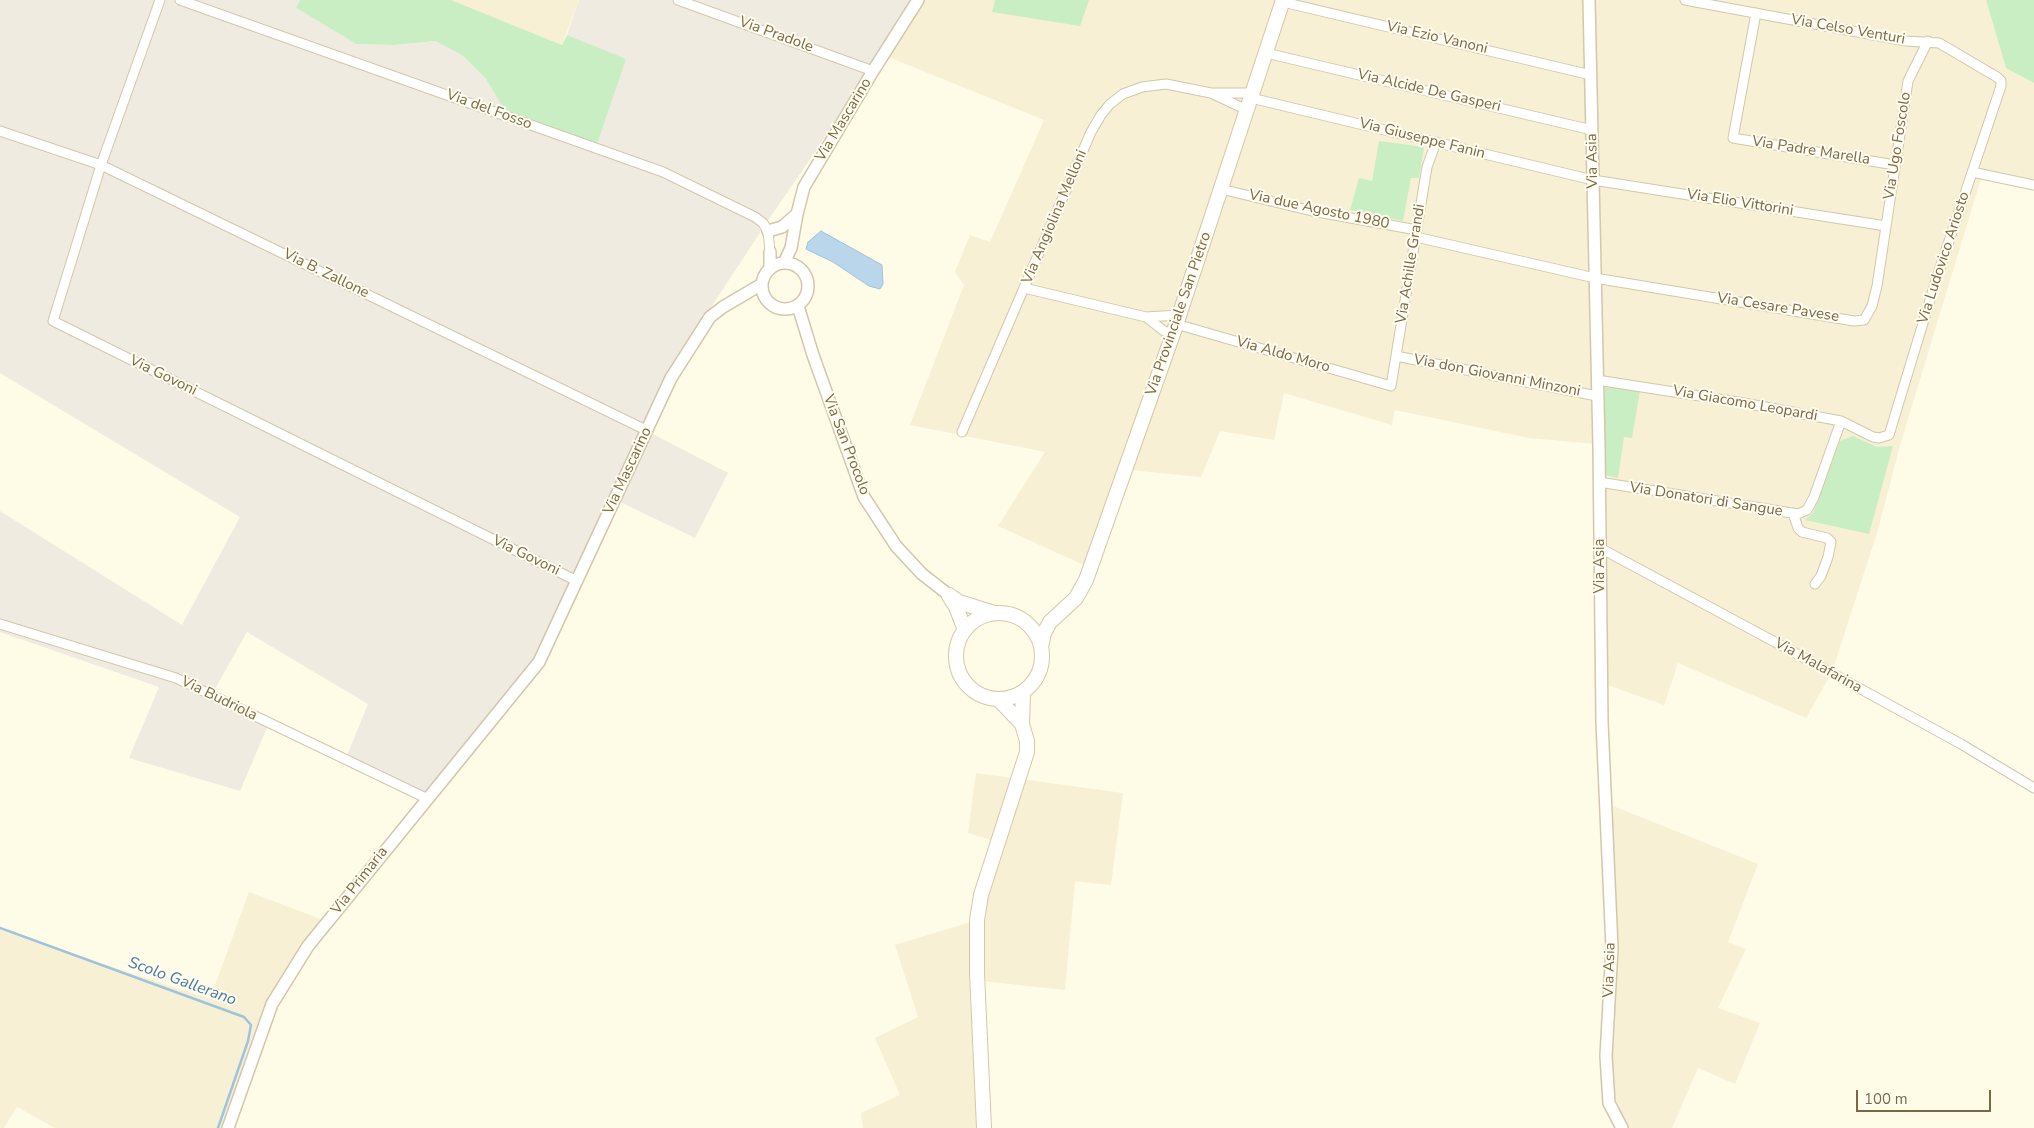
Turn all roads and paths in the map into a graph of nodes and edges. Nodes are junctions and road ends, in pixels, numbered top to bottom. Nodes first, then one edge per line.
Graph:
1 (160, 0) edge
2 (180, 0) edge
3 (678, 0) edge
4 (918, 0) edge
5 (1589, 0) edge
6 (1685, 0) edge
7 (1283, 1) edge
8 (1756, 13) junction
9 (1928, 41) junction
10 (1266, 53) junction
11 (873, 71) junction
12 (1591, 75) junction
13 (2001, 81) joint
14 (1212, 94) junction
15 (1250, 100) junction
16 (1592, 130) junction
17 (0, 131) edge
18 (1436, 142) junction
19 (1895, 164) junction
20 (101, 165) junction
21 (1972, 172) junction
22 (1593, 180) junction
23 (2034, 186) edge
24 (1221, 189) junction
25 (797, 214) junction
26 (1886, 226) junction
27 (768, 231) junction
28 (1416, 234) junction
29 (770, 252) joint
30 (782, 265) junction
31 (1595, 278) junction
32 (1024, 288) junction
33 (763, 290) junction
34 (793, 307) junction
35 (1146, 317) junction
36 (1176, 324) junction
37 (1396, 356) junction
38 (1597, 380) junction
39 (1390, 386) joint
40 (1597, 396) junction
41 (1841, 421) junction
42 (646, 430) junction
43 (962, 432) dead end
44 (1889, 435) joint
45 (1599, 482) junction
46 (1793, 514) junction
47 (1600, 548) junction
48 (577, 581) junction
49 (1815, 584) dead end
50 (949, 595) junction
51 (996, 613) junction
52 (1055, 617) junction
53 (1024, 622) junction
54 (0, 624) edge
55 (965, 630) junction
56 (1041, 648) junction
57 (539, 662) joint
58 (1023, 692) junction
59 (998, 699) junction
60 (1022, 724) junction
61 (2034, 788) edge
62 (428, 799) junction
63 (228, 1128) edge
64 (984, 1128) edge
65 (1622, 1128) edge

1 - 20 street, Via Govoni
2 - 27 street, Via del Fosso
3 - 11 street, Via Pradole
4 - 11 street, Via Mascarino
5 - 12 street, Via Asia
6 - 8 street, Via Celso Venturi
7 - 10 main road, Via Provinciale San Pietro
7 - 12 street, Via Ezio Vanoni
8 - 9 street, Via Celso Venturi
8 - 19 street, Via Padre Marella
9 - 13 street, Via Celso Venturi
9 - 19 street, Via Ugo Foscolo
10 - 15 main road, Via Provinciale San Pietro
10 - 16 street, Via Alcide De Gasperi
11 - 25 street, Via Mascarino
12 - 16 street, Via Asia
13 - 21 street, Via Ludovico Ariosto
14 - 15 street, Via Angiolina Melloni
14 - 15 street, Via Angiolina Melloni
14 - 32 street, Via Angiolina Melloni
15 - 18 street, Via Giuseppe Fanin
15 - 24 main road, Via Provinciale San Pietro
16 - 22 street, Via Asia
17 - 20 street, Via B. Zallone
18 - 22 street, Via Giuseppe Fanin
18 - 28 street, Via Achille Grandi
19 - 26 street, Via Ugo Foscolo
20 - 42 street, Via B. Zallone
20 - 48 street, Via Govoni
21 - 23 street
21 - 44 street, Via Ludovico Ariosto
22 - 26 street, Via Elio Vittorini
22 - 31 street, Via Asia
24 - 28 street, Via due Agosto 1980
24 - 36 main road, Via Provinciale San Pietro
25 - 27 street
25 - 30 street, Via Mascarino
26 - 31 street, Via Cesare Pavese
27 - 29 street
28 - 31 street, Via due Agosto 1980
28 - 37 street, Via Achille Grandi
29 - 30 street
30 - 33 street
30 - 34 street
31 - 38 street, Via Asia
32 - 35 street
32 - 43 street, Via Angiolina Melloni
33 - 34 street
33 - 42 street, Via Mascarino
34 - 50 street, Via San Procolo
35 - 36 street
35 - 36 street
36 - 39 street, Via Aldo Moro
36 - 52 main road, Via Provinciale San Pietro
37 - 39 street, Via Achille Grandi
37 - 40 street, Via don Giovanni Minzoni
38 - 40 street, Via Asia
38 - 41 street, Via Giacomo Leopardi
40 - 45 street, Via Asia
41 - 44 street, Via Giacomo Leopardi
41 - 46 street, Via Donatori di Sangue
42 - 48 street, Via Mascarino
45 - 46 street, Via Donatori di Sangue
45 - 47 street, Via Asia
46 - 49 street
47 - 61 street, Via Malafarina
47 - 65 street, Via Asia
48 - 57 street, Via Mascarino
50 - 51 main road
50 - 55 main road
51 - 53 main road
51 - 55 main road
52 - 53 main road
52 - 56 main road
53 - 56 main road
54 - 62 street, Via Budriola
55 - 59 main road
56 - 58 main road
57 - 62 street, Via Primaria
58 - 59 main road
58 - 60 main road
59 - 60 main road
60 - 64 main road
62 - 63 street, Via Primaria

